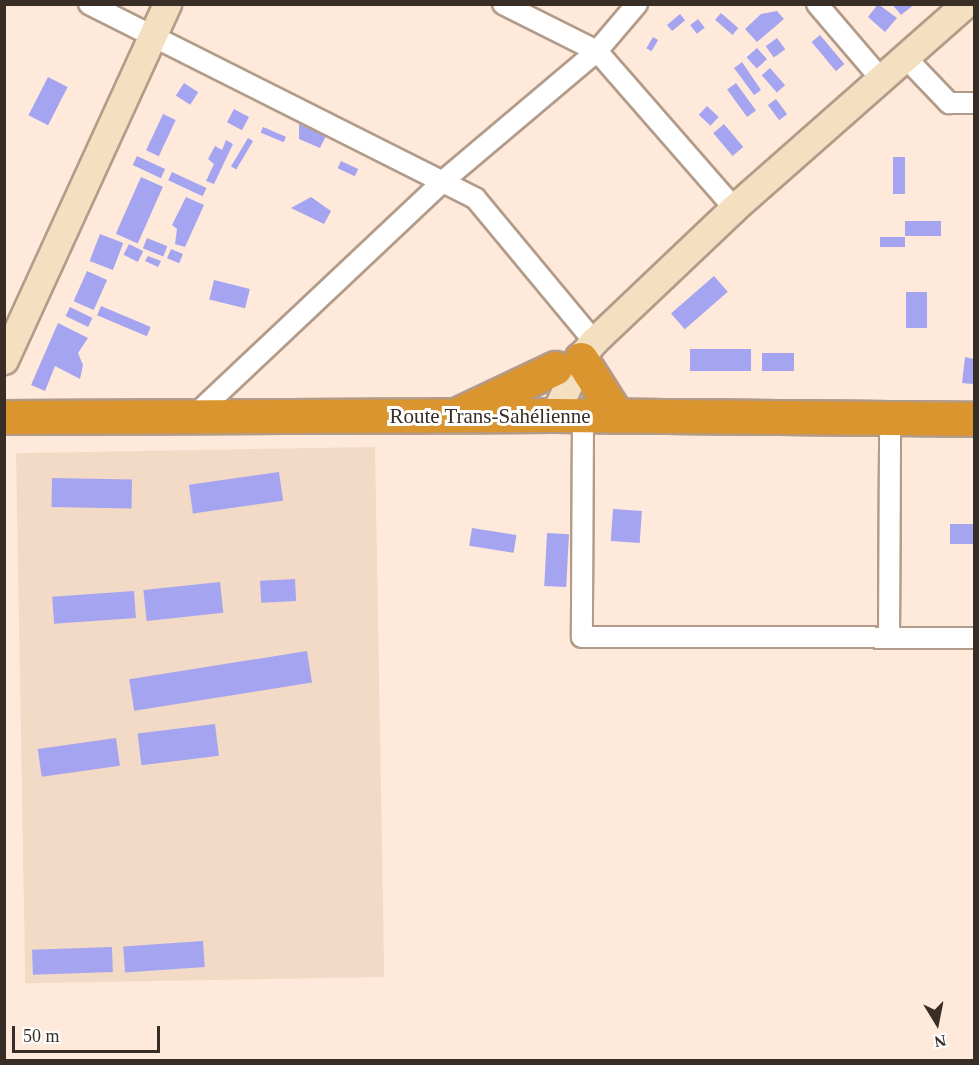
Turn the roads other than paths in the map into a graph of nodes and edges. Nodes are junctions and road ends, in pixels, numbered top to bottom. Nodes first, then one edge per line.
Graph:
1 (89, 4) edge
2 (167, 4) edge
3 (503, 4) edge
4 (637, 4) edge
5 (817, 4) edge
6 (965, 4) edge
7 (153, 36) junction
8 (597, 51) junction
9 (905, 57) junction
10 (881, 79) junction
11 (975, 103) edge
12 (442, 182) junction
13 (734, 208) junction
14 (578, 356) junction
15 (4, 360) edge
16 (556, 415) junction
17 (194, 416) junction
18 (453, 416) junction
19 (617, 416) junction
20 (4, 417) edge
21 (975, 419) edge
22 (890, 420) junction
23 (888, 638) junction
24 (975, 638) edge

1 - 7 street
2 - 7 street
3 - 8 street
4 - 8 street
5 - 10 street
6 - 9 street
7 - 12 street
7 - 15 street
8 - 12 street
8 - 13 street
9 - 10 street
9 - 11 street
10 - 13 street
12 - 14 street
12 - 17 street
13 - 14 street
14 - 16 street
14 - 18 highway
14 - 19 highway
16 - 18 highway, Route Trans-Sahélienne
16 - 19 highway, Route Trans-Sahélienne
16 - 23 street
17 - 18 highway, Route Trans-Sahélienne
17 - 20 highway, Route Trans-Sahélienne
19 - 22 highway, Route Trans-Sahélienne
21 - 22 highway, Route Trans-Sahélienne
22 - 23 street
23 - 24 street

